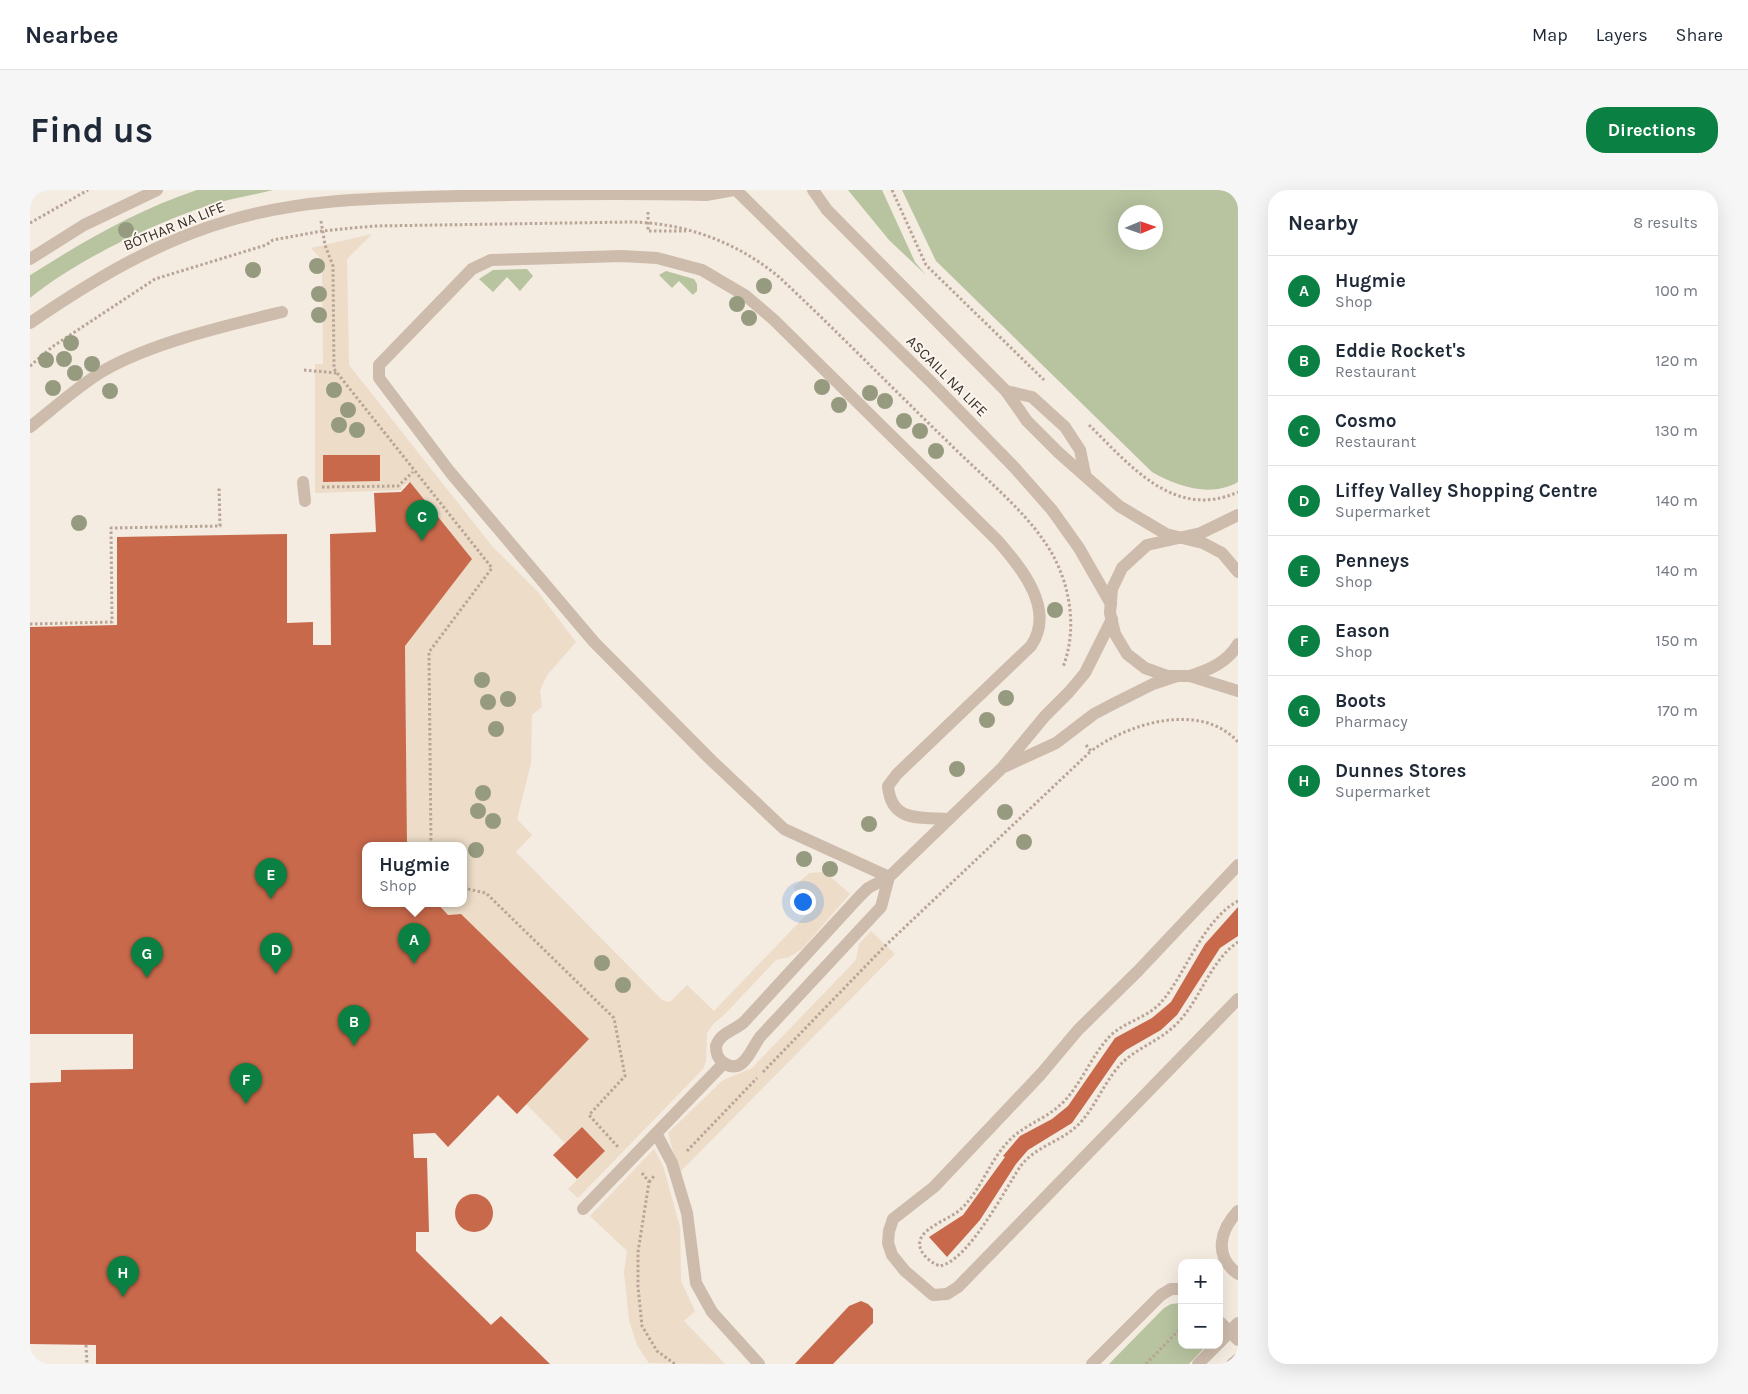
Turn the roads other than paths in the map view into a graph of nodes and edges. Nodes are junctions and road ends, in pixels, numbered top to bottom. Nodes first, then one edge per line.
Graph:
1 (157, 190) edge
2 (735, 190) edge
3 (813, 190) edge
4 (30, 259) edge
5 (282, 312) dead end
6 (30, 323) edge
7 (1006, 391) junction
8 (30, 427) edge
9 (1085, 474) junction
10 (304, 482) road end
11 (305, 501) dead end
12 (1238, 515) edge
13 (1179, 538) junction
14 (1238, 572) edge
15 (1111, 604) junction
16 (1112, 619) junction
17 (1238, 644) edge
18 (1184, 676) junction
19 (1238, 691) edge
20 (1002, 768) junction
21 (949, 819) junction
22 (1236, 868) edge
23 (889, 877) junction
24 (1238, 999) edge
25 (724, 1063) junction
26 (657, 1134) junction
27 (583, 1209) dead end
28 (1238, 1211) edge
29 (1238, 1274) edge
30 (1178, 1289) edge
31 (1223, 1324) edge
32 (1235, 1332) edge
33 (1223, 1340) edge
34 (1212, 1349) edge
35 (1238, 1359) edge
36 (759, 1364) edge
37 (1092, 1364) edge
38 (1198, 1364) edge
39 (1232, 1364) edge

1 - 4 street
2 - 6 street, BÓTHAR NA LIFE
2 - 15 street, ASCAILL NA LIFE
3 - 7 street, ASCAILL NA LIFE
5 - 8 street
7 - 9 street, ASCAILL NA LIFE
7 - 9 street, ASCAILL NA LIFE
9 - 13 street, ASCAILL NA LIFE
10 - 11 street
12 - 13 street
13 - 14 street
13 - 15 street
15 - 16 street
16 - 18 street
16 - 20 street
17 - 18 street
18 - 19 street
18 - 20 street
20 - 21 street
21 - 23 street
21 - 23 street
22 - 24 street
23 - 25 street
23 - 25 street
25 - 26 street
26 - 27 street
26 - 36 street
28 - 29 street
30 - 37 street
31 - 32 street
32 - 33 street
34 - 38 street
35 - 39 street

